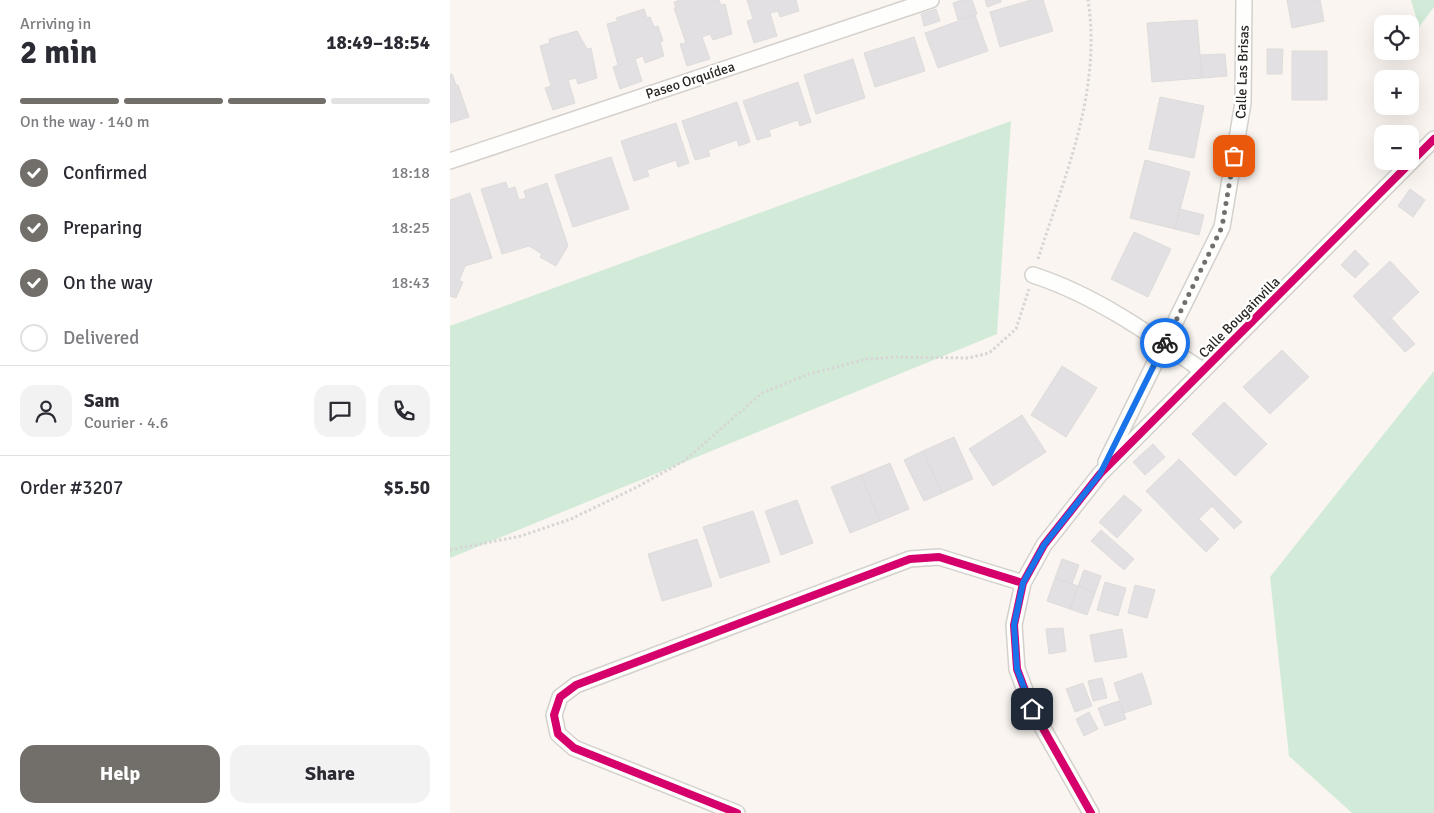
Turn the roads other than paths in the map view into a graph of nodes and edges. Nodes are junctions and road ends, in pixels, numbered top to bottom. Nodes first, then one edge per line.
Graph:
1 (930, 0) edge
2 (1244, 0) edge
3 (1434, 139) edge
4 (450, 161) edge
5 (1033, 275) road end
6 (1164, 344) junction
7 (1203, 371) junction
8 (1100, 474) junction
9 (1023, 583) junction
10 (737, 813) edge
11 (1091, 813) edge

1 - 4 street, Paseo Orquídea
2 - 6 street, Calle Las Brisas
3 - 7 street, Calle Bougainvilla
5 - 6 street
6 - 7 street
6 - 8 street, Calle Las Brisas
7 - 8 street, Calle Bougainvilla
8 - 9 street, Calle Bougainvilla
9 - 10 street
9 - 11 street, Calle Bougainvilla

